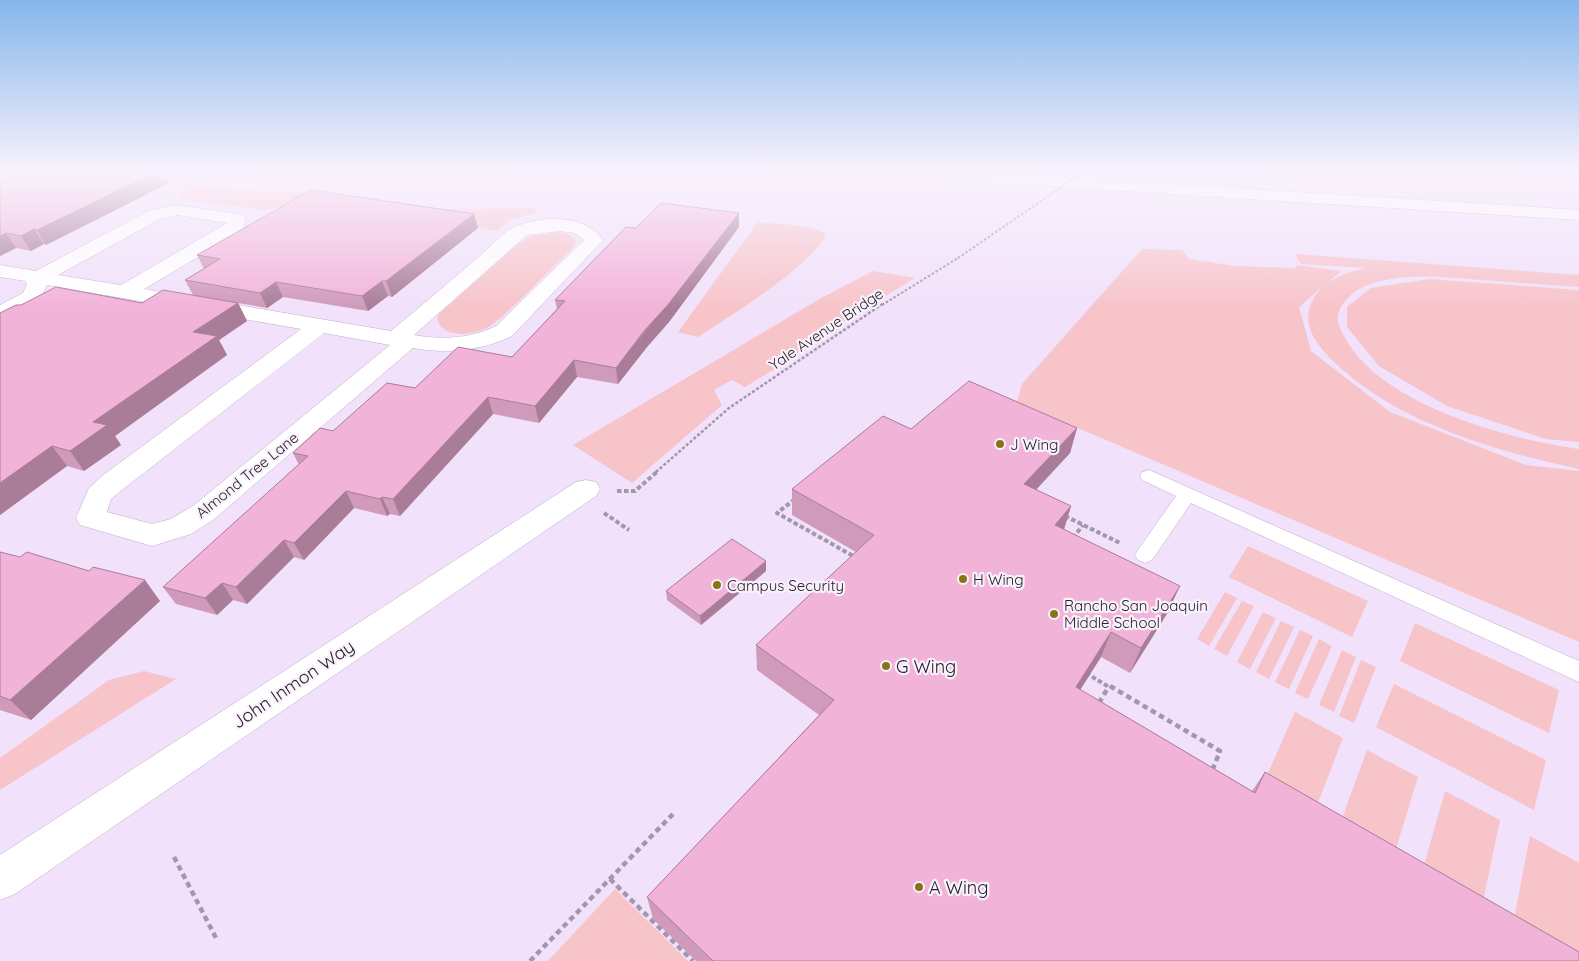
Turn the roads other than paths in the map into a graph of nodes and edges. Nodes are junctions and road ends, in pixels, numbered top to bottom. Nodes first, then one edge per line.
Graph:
1 (149, 218) edge
2 (229, 218) edge
3 (0, 271) edge
4 (40, 278) junction
5 (0, 289) edge
6 (123, 293) junction
7 (0, 314) edge
8 (318, 326) junction
9 (402, 339) junction
10 (1149, 476) dead end
11 (586, 489) road end
12 (1187, 494) junction
13 (1146, 555) road end
14 (1579, 672) edge
15 (0, 879) edge

1 - 4 main road, Almond Tree Lane
2 - 6 main road, Almond Tree Lane
3 - 4 main road, Almond Tree Lane
4 - 5 main road, Almond Tree Lane
4 - 6 main road, Almond Tree Lane
4 - 7 main road
6 - 8 main road, Almond Tree Lane
8 - 9 main road, Almond Tree Lane
8 - 9 main road, Almond Tree Lane
9 - 9 main road, Almond Tree Lane
10 - 12 lane
11 - 15 main road, John Inmon Way
12 - 13 lane
12 - 14 lane

